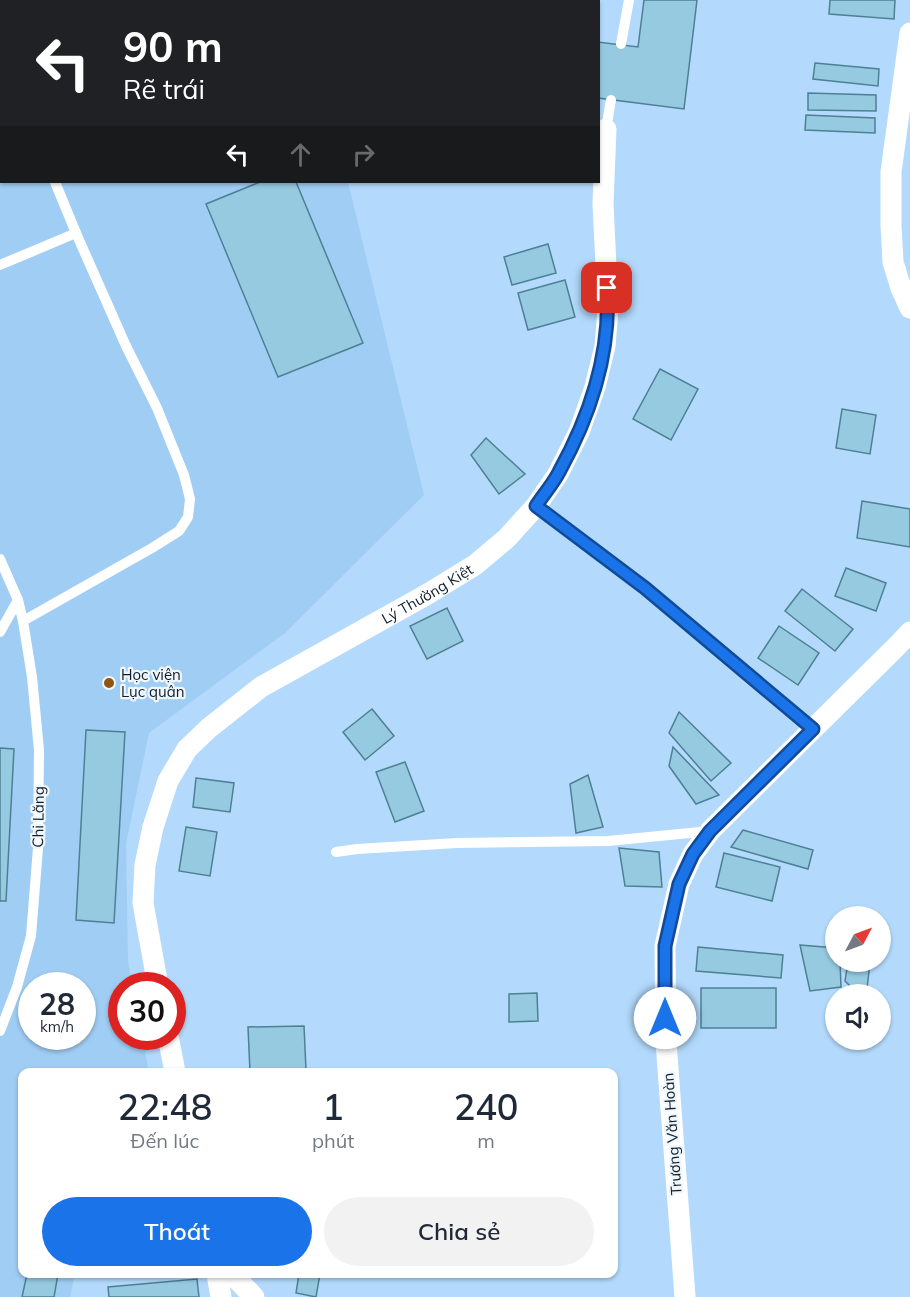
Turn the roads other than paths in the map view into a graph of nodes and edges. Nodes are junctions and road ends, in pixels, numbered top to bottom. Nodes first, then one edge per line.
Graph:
1 (629, 0) edge
2 (910, 33) edge
3 (621, 44) dead end
4 (611, 100) dead end
5 (606, 129) joint
6 (55, 183) edge
7 (76, 233) junction
8 (0, 265) edge
9 (910, 308) edge
10 (536, 506) junction
11 (0, 559) edge
12 (18, 600) junction
13 (23, 621) junction
14 (0, 632) edge
15 (910, 632) edge
16 (813, 729) junction
17 (710, 831) junction
18 (336, 852) dead end
19 (155, 972) edge
20 (0, 1031) edge
21 (171, 1050) edge
22 (174, 1068) edge
23 (217, 1278) edge
24 (236, 1278) edge
25 (221, 1297) edge
26 (254, 1297) edge
27 (685, 1297) edge

1 - 3 lane
2 - 9 street
4 - 5 lane
5 - 10 street, Lý Thường Kiệt
6 - 7 lane
7 - 8 lane
7 - 13 lane
10 - 16 lane
10 - 19 street, Lý Thường Kiệt
11 - 12 lane, Chi Lăng
12 - 13 lane, Chi Lăng
12 - 14 lane
13 - 20 lane, Chi Lăng
15 - 16 street, Trương Văn Hoàn
16 - 17 street, Trương Văn Hoàn
17 - 18 lane
17 - 27 street, Trương Văn Hoàn
21 - 22 street
23 - 25 street
24 - 26 street

